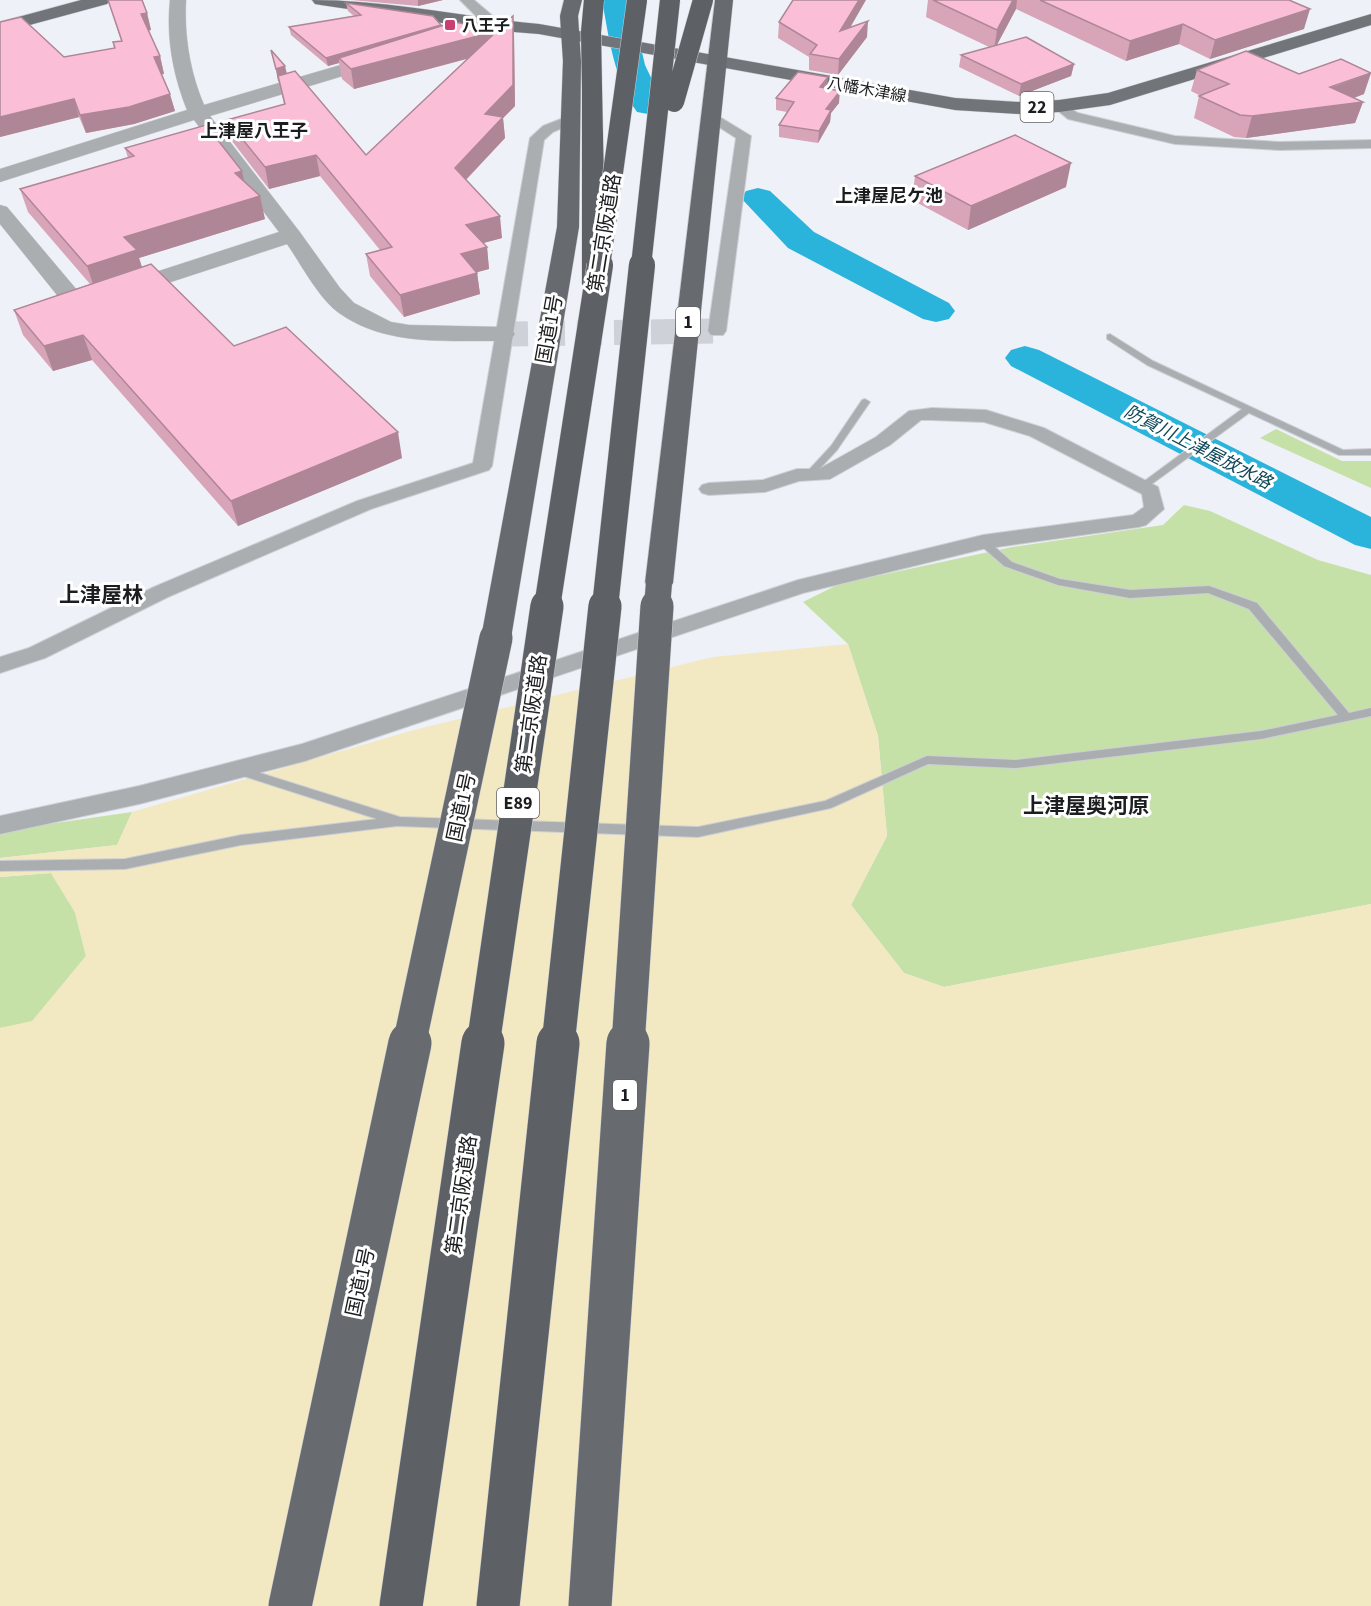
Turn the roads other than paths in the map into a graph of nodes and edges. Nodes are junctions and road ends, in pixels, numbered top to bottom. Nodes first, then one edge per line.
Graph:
1 (101, 0) edge
2 (178, 0) edge
3 (321, 0) edge
4 (466, 0) edge
5 (573, 0) edge
6 (594, 0) edge
7 (637, 0) edge
8 (670, 0) edge
9 (703, 0) edge
10 (724, 0) edge
11 (1371, 19) edge
12 (490, 25) junction
13 (0, 28) edge
14 (578, 36) junction
15 (448, 39) edge
16 (705, 59) junction
17 (355, 67) edge
18 (1059, 106) junction
19 (198, 113) junction
20 (710, 115) junction
21 (571, 119) junction
22 (1371, 144) edge
23 (0, 176) edge
24 (0, 211) edge
25 (292, 235) junction
26 (594, 295) junction
27 (635, 318) junction
28 (717, 331) dead end
29 (503, 334) junction
30 (1110, 337) dead end
31 (865, 402) dead end
32 (1247, 410) junction
33 (1371, 452) edge
34 (809, 475) junction
35 (1142, 487) junction
36 (709, 489) dead end
37 (982, 542) junction
38 (0, 665) edge
39 (1371, 712) edge
40 (1346, 717) junction
41 (237, 770) junction
42 (399, 822) junction
43 (0, 825) edge
44 (0, 866) edge
45 (290, 1606) edge
46 (401, 1606) edge
47 (498, 1606) edge
48 (590, 1606) edge

1 - 13 main road
2 - 19 street
3 - 12 main road, 八幡木津線 / 22
4 - 12 street
5 - 14 highway, 国道1号
6 - 26 highway, bridge
7 - 26 highway, 第二京阪道路 / E89, bridge
8 - 27 highway, 第二京阪道路, bridge
9 - 27 highway, bridge
10 - 16 highway, 1
11 - 18 main road, 八幡木津線 / 22
12 - 14 main road, 八幡木津線 / 22
12 - 15 street
14 - 16 main road, 八幡木津線 / 22, bridge
14 - 21 highway, 国道1号
16 - 18 main road, 八幡木津線 / 22
16 - 20 highway, 1
17 - 19 street
18 - 22 street
19 - 23 street
19 - 25 street
20 - 28 street
20 - 48 highway, 1, bridge
21 - 29 street
21 - 45 highway, 国道1号, bridge
24 - 25 street
25 - 29 street
26 - 46 highway, 第二京阪道路 / E89, bridge
27 - 47 highway, 第二京阪道路, bridge
29 - 38 street
30 - 32 lane
31 - 34 lane
32 - 33 lane
32 - 35 lane
34 - 35 street
34 - 36 street
35 - 37 street
37 - 40 lane
37 - 41 street
39 - 40 lane
40 - 42 lane
41 - 42 lane
41 - 43 street
42 - 44 lane

